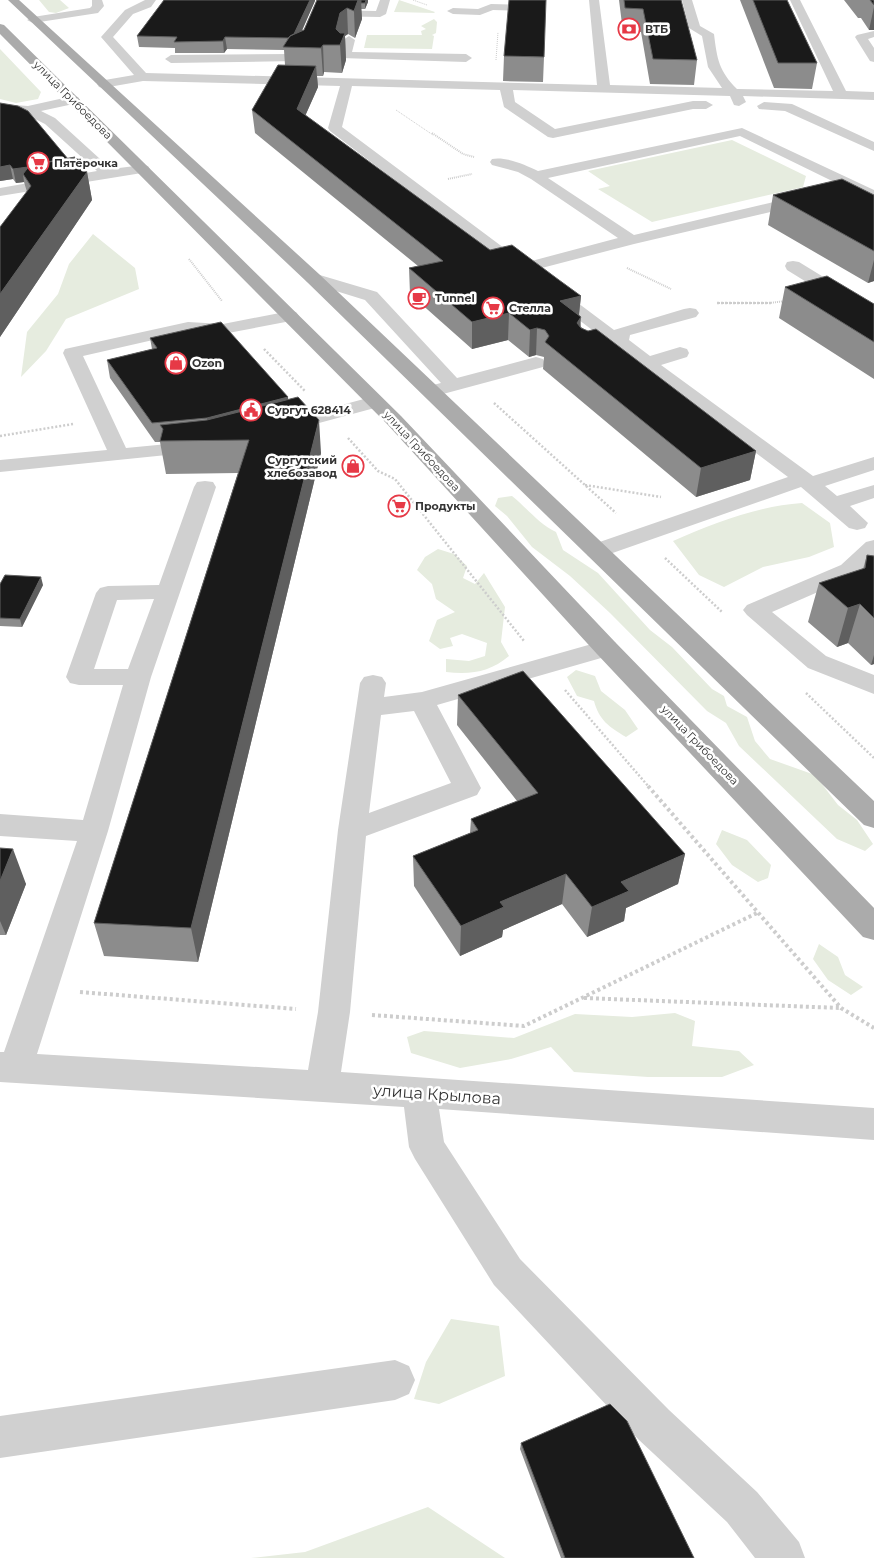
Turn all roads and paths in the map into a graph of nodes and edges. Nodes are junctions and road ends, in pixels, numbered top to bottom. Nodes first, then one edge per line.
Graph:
1 (13, 0) edge
2 (97, 0) edge
3 (150, 0) edge
4 (323, 0) edge
5 (385, 0) edge
6 (594, 0) edge
7 (687, 0) edge
8 (795, 0) edge
9 (526, 4) edge
10 (453, 11) dead end
11 (316, 13) junction
12 (498, 18) joint
13 (33, 20) junction
14 (1, 30) edge
15 (874, 34) edge
16 (349, 40) edge
17 (467, 44) dead end
18 (166, 58) dead end
19 (466, 58) junction
20 (874, 58) edge
21 (143, 77) junction
22 (355, 82) junction
23 (103, 84) junction
24 (472, 85) junction
25 (501, 86) junction
26 (604, 89) junction
27 (736, 92) junction
28 (841, 95) junction
29 (874, 96) edge
30 (73, 100) junction
31 (741, 106) junction
32 (0, 108) edge
33 (28, 110) junction
34 (874, 146) edge
35 (498, 162) joint
36 (143, 169) junction
37 (108, 174) junction
38 (536, 176) junction
39 (874, 183) edge
40 (30, 188) junction
41 (854, 188) junction
42 (0, 192) edge
43 (874, 196) edge
44 (20, 202) edge
45 (631, 240) junction
46 (614, 244) junction
47 (188, 257) dead end
48 (793, 266) dead end
49 (523, 268) junction
50 (313, 278) junction
51 (673, 290) dead end
52 (839, 294) junction
53 (715, 303) dead end
54 (690, 313) dead end
55 (290, 316) junction
56 (874, 316) edge
57 (242, 326) junction
58 (618, 342) junction
59 (586, 350) edge
60 (680, 353) dead end
61 (536, 363) edge
62 (646, 364) junction
63 (453, 385) junction
64 (432, 392) junction
65 (375, 402) junction
66 (327, 415) junction
67 (103, 420) junction
68 (265, 431) edge
69 (0, 436) edge
70 (220, 443) edge
71 (119, 454) junction
72 (874, 463) edge
73 (0, 466) edge
74 (807, 481) junction
75 (585, 485) dead end
76 (205, 487) dead end
77 (874, 491) edge
78 (834, 504) junction
79 (724, 506) junction
80 (857, 524) dead end
81 (874, 547) edge
82 (596, 551) junction
83 (168, 592) junction
84 (606, 648) junction
85 (544, 665) junction
86 (138, 677) junction
87 (874, 685) edge
88 (422, 701) junction
89 (874, 818) edge
90 (0, 824) edge
91 (352, 830) junction
92 (94, 831) junction
93 (757, 913) junction
94 (874, 928) edge
95 (43, 989) junction
96 (582, 998) junction
97 (841, 1008) junction
98 (334, 1012) junction
99 (874, 1028) edge
100 (7, 1068) edge
101 (322, 1086) junction
102 (419, 1093) junction
103 (874, 1124) edge
104 (395, 1380) dead end
105 (0, 1437) edge
106 (783, 1558) edge

1 - 13 main road
2 - 13 street
3 - 21 street
4 - 11 street
5 - 11 street
6 - 26 street
7 - 27 street
8 - 28 street
9 - 10 street
9 - 12 street
11 - 18 street
12 - 25 path
13 - 23 main road
14 - 30 main road, улица Грибоедова
15 - 20 street
16 - 19 street
17 - 19 street
19 - 24 street
21 - 22 street
21 - 23 street
22 - 24 street
22 - 35 path
22 - 49 street
23 - 50 main road
24 - 25 street
25 - 26 street
25 - 31 street
26 - 27 street
27 - 28 street
27 - 31 street
28 - 29 street
30 - 33 street
30 - 36 main road, улица Грибоедова
31 - 34 street
32 - 33 street
33 - 37 street
35 - 38 street
36 - 37 street
36 - 55 main road, улица Грибоедова
37 - 40 street
38 - 41 street
38 - 45 street
39 - 41 street
40 - 42 street
40 - 44 street
41 - 43 street
41 - 45 street
45 - 46 street
46 - 49 street
46 - 51 path
47 - 57 path
48 - 52 street
49 - 58 street
50 - 63 street
50 - 64 main road
52 - 53 path
52 - 56 street
54 - 58 street
55 - 57 street
55 - 65 main road, улица Грибоедова
57 - 66 path
57 - 67 street
58 - 59 street
58 - 62 street
60 - 62 street
61 - 63 street
62 - 74 street
63 - 64 street
64 - 82 main road
65 - 66 street
65 - 84 main road, улица Грибоедова
66 - 68 street
66 - 85 path
67 - 69 path
67 - 71 street
70 - 71 street
71 - 73 street
72 - 74 street
74 - 78 street
74 - 79 street
75 - 79 path
76 - 83 street
77 - 78 street
78 - 80 street
79 - 82 street
81 - 87 street
82 - 89 main road
83 - 86 street
83 - 86 street
84 - 85 street
84 - 94 main road, улица Грибоедова
85 - 88 street
85 - 93 path
86 - 92 street
88 - 91 street
88 - 91 street
90 - 92 street
91 - 98 street
92 - 95 street
93 - 96 path
93 - 97 path
95 - 98 path
95 - 100 street
96 - 97 path
96 - 98 path
97 - 99 path
98 - 101 street
100 - 101 street, улица Крылова
101 - 102 street, улица Крылова
102 - 103 street, улица Крылова
102 - 106 street
104 - 105 street

